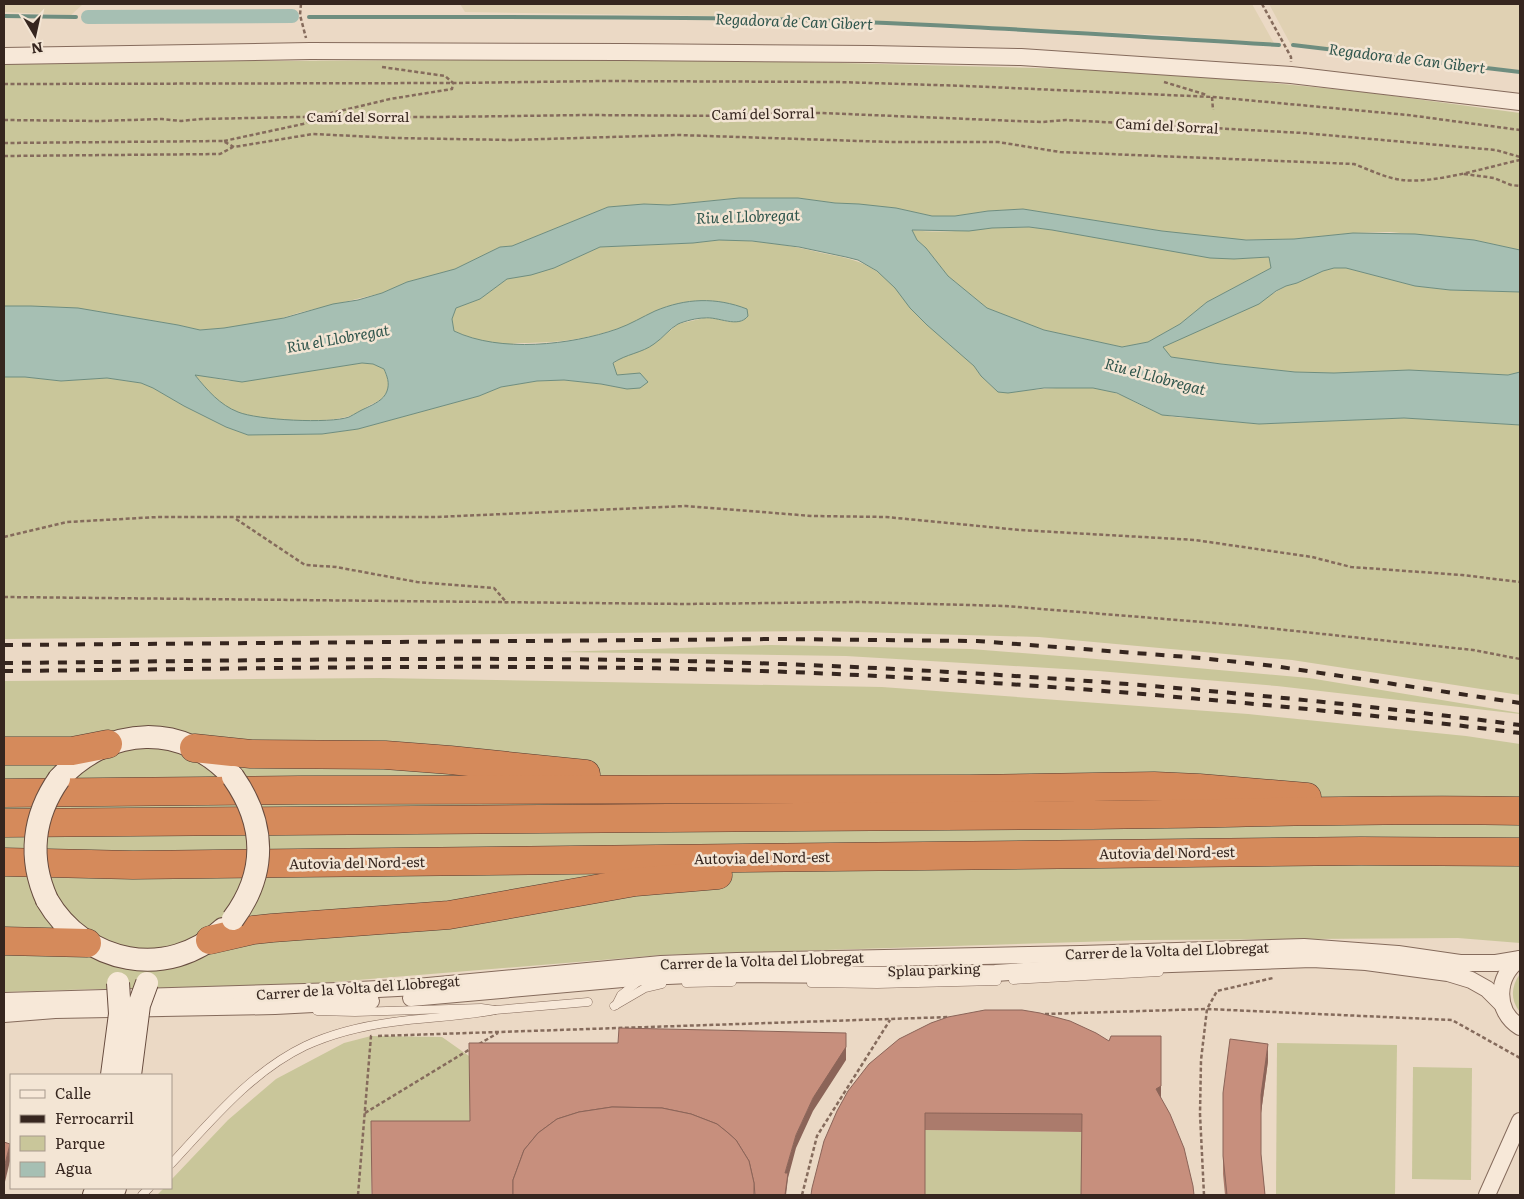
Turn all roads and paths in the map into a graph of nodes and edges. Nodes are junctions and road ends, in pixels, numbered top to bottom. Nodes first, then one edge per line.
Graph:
1 (301, 4) edge
2 (1262, 4) edge
3 (310, 51) junction
4 (4, 56) edge
5 (1290, 75) junction
6 (453, 83) junction
7 (4, 84) edge
8 (1213, 97) junction
9 (1520, 102) edge
10 (1213, 110) dead end
11 (318, 117) junction
12 (4, 120) edge
13 (1520, 130) edge
14 (222, 141) junction
15 (4, 143) edge
16 (234, 147) junction
17 (4, 156) edge
18 (1520, 159) edge
19 (1460, 173) junction
20 (1520, 186) edge
21 (236, 518) junction
22 (4, 537) edge
23 (1520, 582) edge
24 (4, 597) edge
25 (507, 603) junction
26 (1520, 659) edge
27 (108, 744) junction
28 (194, 748) junction
29 (4, 751) edge
30 (722, 789) junction
31 (4, 793) edge
32 (1433, 810) junction
33 (1520, 811) edge
34 (4, 823) edge
35 (1520, 852) edge
36 (1026, 856) junction
37 (4, 862) edge
38 (133, 865) junction
39 (4, 874) edge
40 (210, 940) junction
41 (5, 941) edge
42 (96, 947) junction
43 (165, 958) junction
44 (1520, 959) edge
45 (1242, 961) junction
46 (644, 977) junction
47 (1274, 978) dead end
48 (4, 1001) edge
49 (588, 1002) dead end
50 (1502, 1004) junction
51 (275, 1006) junction
52 (1207, 1009) junction
53 (495, 1010) junction
54 (4, 1014) edge
55 (1039, 1014) edge
56 (950, 1017) edge
57 (891, 1019) junction
58 (1516, 1024) edge
59 (499, 1032) junction
60 (1520, 1035) edge
61 (1520, 1058) edge
62 (112, 1074) edge
63 (130, 1074) edge
64 (364, 1114) junction
65 (1520, 1121) edge
66 (172, 1163) edge
67 (358, 1195) edge
68 (802, 1195) edge
69 (1204, 1195) edge
70 (1487, 1195) edge

1 - 3 path
2 - 5 path
3 - 4 street
3 - 5 street
5 - 9 street
6 - 7 path
6 - 8 path
6 - 11 path
8 - 10 path
8 - 13 path
11 - 12 path, Camí del Sorral
11 - 14 path
11 - 18 path, Camí del Sorral
14 - 15 path
14 - 16 path
16 - 17 path, Camí del Sorral
16 - 19 path, Camí del Sorral
18 - 19 path, Camí del Sorral
19 - 20 path, Camí del Sorral
21 - 22 path
21 - 23 path
21 - 25 path
24 - 25 path
25 - 26 path
27 - 28 main road
27 - 29 highway
27 - 42 main road, bridge
28 - 30 highway
28 - 40 main road, bridge
30 - 31 highway
30 - 32 highway
32 - 33 highway
32 - 34 highway
35 - 36 highway, Autovia del Nord-est
36 - 38 highway, Autovia del Nord-est
36 - 40 highway
37 - 38 highway, Autovia del Nord-est
38 - 39 highway
40 - 43 main road
41 - 42 highway
42 - 43 main road
42 - 62 main road, bridge
43 - 63 main road, bridge
44 - 48 street, Carrer de la Volta del Llobregat
44 - 50 street
45 - 46 street, Carrer de la Volta del Llobregat
45 - 46 lane, Splau parking
45 - 50 street, Carrer de la Volta del Llobregat
46 - 51 street, Carrer de la Volta del Llobregat
47 - 52 path
49 - 53 lane
50 - 58 street, Carrer de la Volta del Llobregat
51 - 53 lane
51 - 54 street, Carrer de la Volta del Llobregat
52 - 55 path
52 - 61 path
52 - 69 path
53 - 66 lane
56 - 57 path
57 - 59 path
57 - 68 path
58 - 60 street, Carrer de la Volta del Llobregat
59 - 64 path
59 - 64 path
64 - 67 path
65 - 70 street

